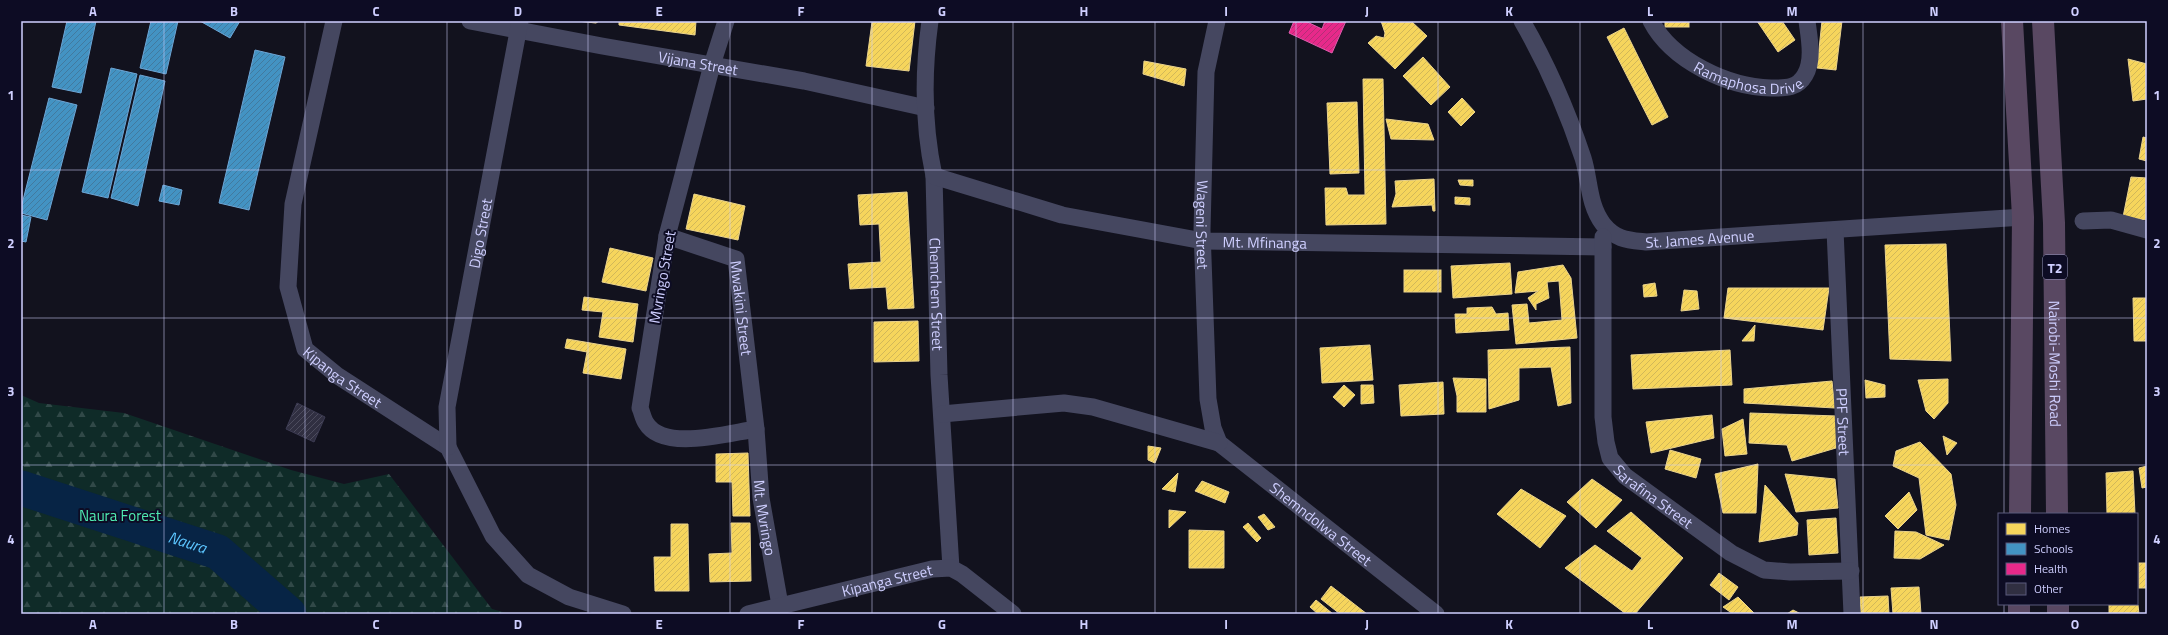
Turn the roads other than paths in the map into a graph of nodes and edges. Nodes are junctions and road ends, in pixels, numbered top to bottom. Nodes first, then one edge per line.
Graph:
1 (334, 21) edge
2 (470, 21) edge
3 (726, 21) edge
4 (930, 21) edge
5 (1217, 21) edge
6 (1522, 21) edge
7 (1651, 21) edge
8 (1808, 21) edge
9 (2012, 21) edge
10 (2043, 21) edge
11 (519, 26) edge
12 (712, 65) junction
13 (926, 108) junction
14 (934, 176) junction
15 (2023, 217) junction
16 (2083, 221) dead end
17 (1604, 224) junction
18 (1835, 230) junction
19 (2147, 230) edge
20 (667, 236) junction
21 (1203, 241) junction
22 (1603, 247) junction
23 (942, 414) junction
24 (756, 430) junction
25 (1216, 436) junction
26 (448, 446) junction
27 (2020, 513) edge
28 (2057, 513) edge
29 (951, 568) junction
30 (1851, 571) junction
31 (780, 606) junction
32 (623, 614) edge
33 (748, 614) edge
34 (1013, 614) edge
35 (1436, 614) edge
36 (1852, 614) edge

1 - 26 street, Kipanga Street
2 - 11 street, Vijana Street
3 - 12 street, Mvringo Street
4 - 13 street, Chemchem Street
5 - 21 street, Wageni Street
6 - 17 street, St. James Avenue
7 - 8 street, Ramaphosa Drive
9 - 15 highway, T2
10 - 28 highway, Nairobi-Moshi Road / T2
11 - 12 street, Vijana Street
11 - 26 street, Digo Street
12 - 13 street, Vijana Street
12 - 20 street, Mvringo Street
13 - 14 street, Chemchem Street
14 - 21 street, Mt. Mfinanga
14 - 23 street, Chemchem Street
15 - 18 street, St. James Avenue
15 - 27 highway, T2
16 - 19 street
17 - 18 street, St. James Avenue
17 - 22 street, Sarafina Street
18 - 30 street, PPF Street
20 - 24 street, Mwakini Street
20 - 24 street, Mvringo Street
21 - 22 street, Mt. Mfinanga
21 - 25 street, Wageni Street
22 - 30 street, Sarafina Street
23 - 25 street
23 - 29 street, Chemchem Street
24 - 31 street, Mt. Mvringo
25 - 35 street, Shemndolwa Street
26 - 32 street
29 - 31 street, Kipanga Street
29 - 34 street, Kipanga Street
30 - 36 street, PPF Street
31 - 33 street, Kipanga Street

